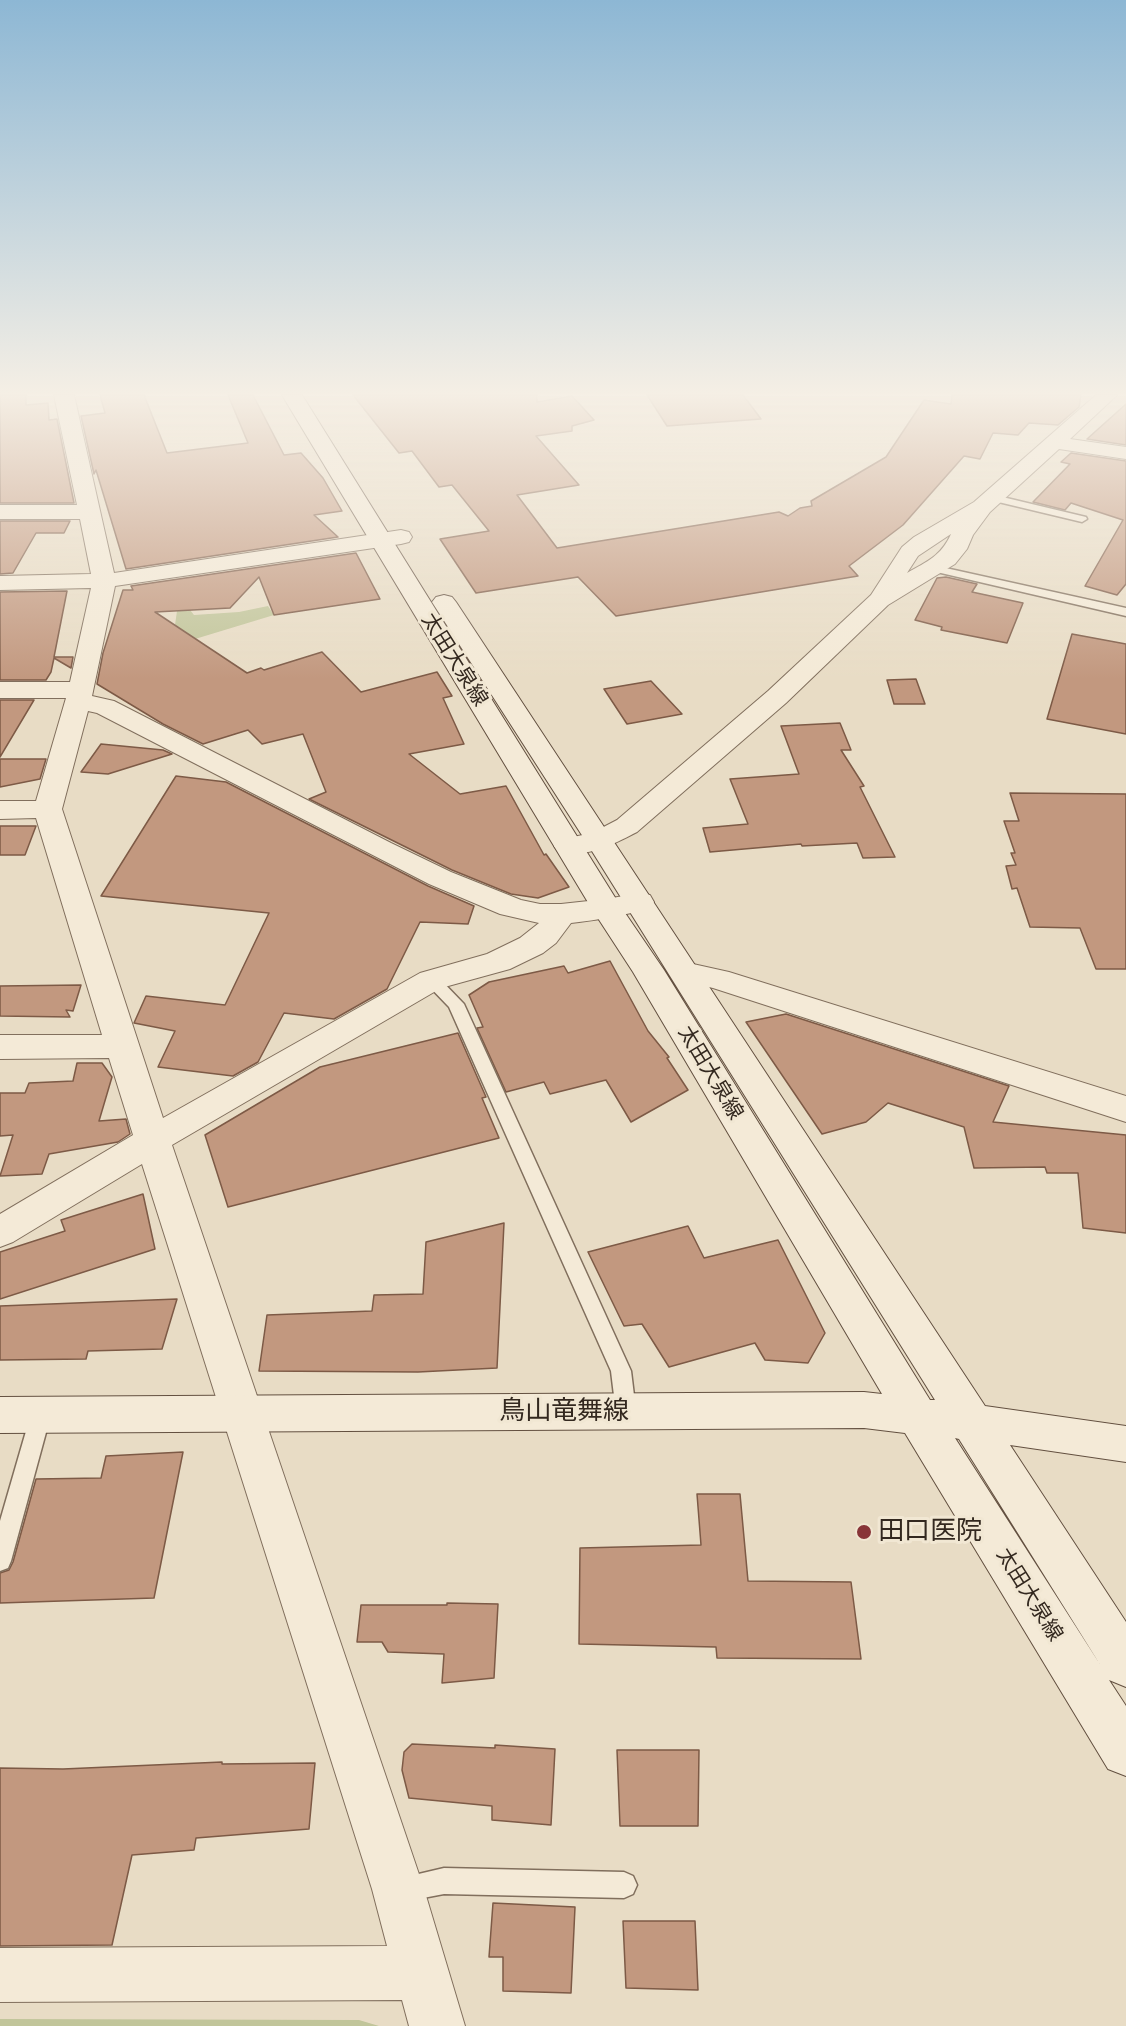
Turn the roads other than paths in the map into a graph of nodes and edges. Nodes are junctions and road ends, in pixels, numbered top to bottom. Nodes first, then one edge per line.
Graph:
1 (85, 490) edge
2 (357, 490) edge
3 (364, 490) edge
4 (1002, 490) edge
5 (988, 503) junction
6 (0, 512) edge
7 (90, 512) junction
8 (1082, 519) dead end
9 (391, 538) junction
10 (933, 568) junction
11 (104, 581) junction
12 (0, 583) edge
13 (880, 600) junction
14 (1125, 610) edge
15 (0, 690) edge
16 (79, 695) junction
17 (48, 809) junction
18 (0, 810) edge
19 (584, 843) junction
20 (623, 905) junction
21 (556, 915) junction
22 (684, 972) junction
23 (431, 980) junction
24 (122, 1046) junction
25 (0, 1047) edge
26 (1126, 1109) edge
27 (153, 1140) junction
28 (0, 1232) edge
29 (242, 1412) junction
30 (626, 1412) junction
31 (41, 1414) junction
32 (0, 1415) edge
33 (918, 1417) junction
34 (972, 1424) junction
35 (1126, 1444) edge
36 (0, 1561) edge
37 (1126, 1664) edge
38 (1126, 1751) edge
39 (624, 1885) dead end
40 (398, 1889) junction
41 (421, 1973) junction
42 (0, 1976) edge
43 (437, 2026) edge

1 - 7 street
2 - 9 street, 太田大泉線
3 - 9 street, 太田大泉線
4 - 5 street
5 - 8 lane
5 - 10 street
5 - 13 street
6 - 7 street
7 - 11 street
9 - 11 street
9 - 19 street, 太田大泉線
10 - 13 street
10 - 14 lane
11 - 12 street
11 - 16 street
13 - 19 street
15 - 16 street
16 - 17 street
16 - 21 street
17 - 18 street
17 - 24 street
19 - 20 street, 太田大泉線
20 - 21 street
20 - 22 street, 太田大泉線
20 - 33 street, 太田大泉線
21 - 23 street
22 - 26 street
22 - 34 street, 太田大泉線
23 - 27 street
23 - 30 lane
24 - 25 street
24 - 27 street
27 - 28 street
27 - 29 street
29 - 30 street, 鳥山竜舞線
29 - 31 street, 鳥山竜舞線
29 - 40 street
30 - 33 street, 鳥山竜舞線
31 - 32 street, 鳥山竜舞線
31 - 36 lane
33 - 34 street, 鳥山竜舞線
33 - 38 street, 太田大泉線
34 - 35 street, 鳥山竜舞線
34 - 37 street, 太田大泉線
39 - 40 lane
40 - 41 street
41 - 42 street
41 - 43 street

